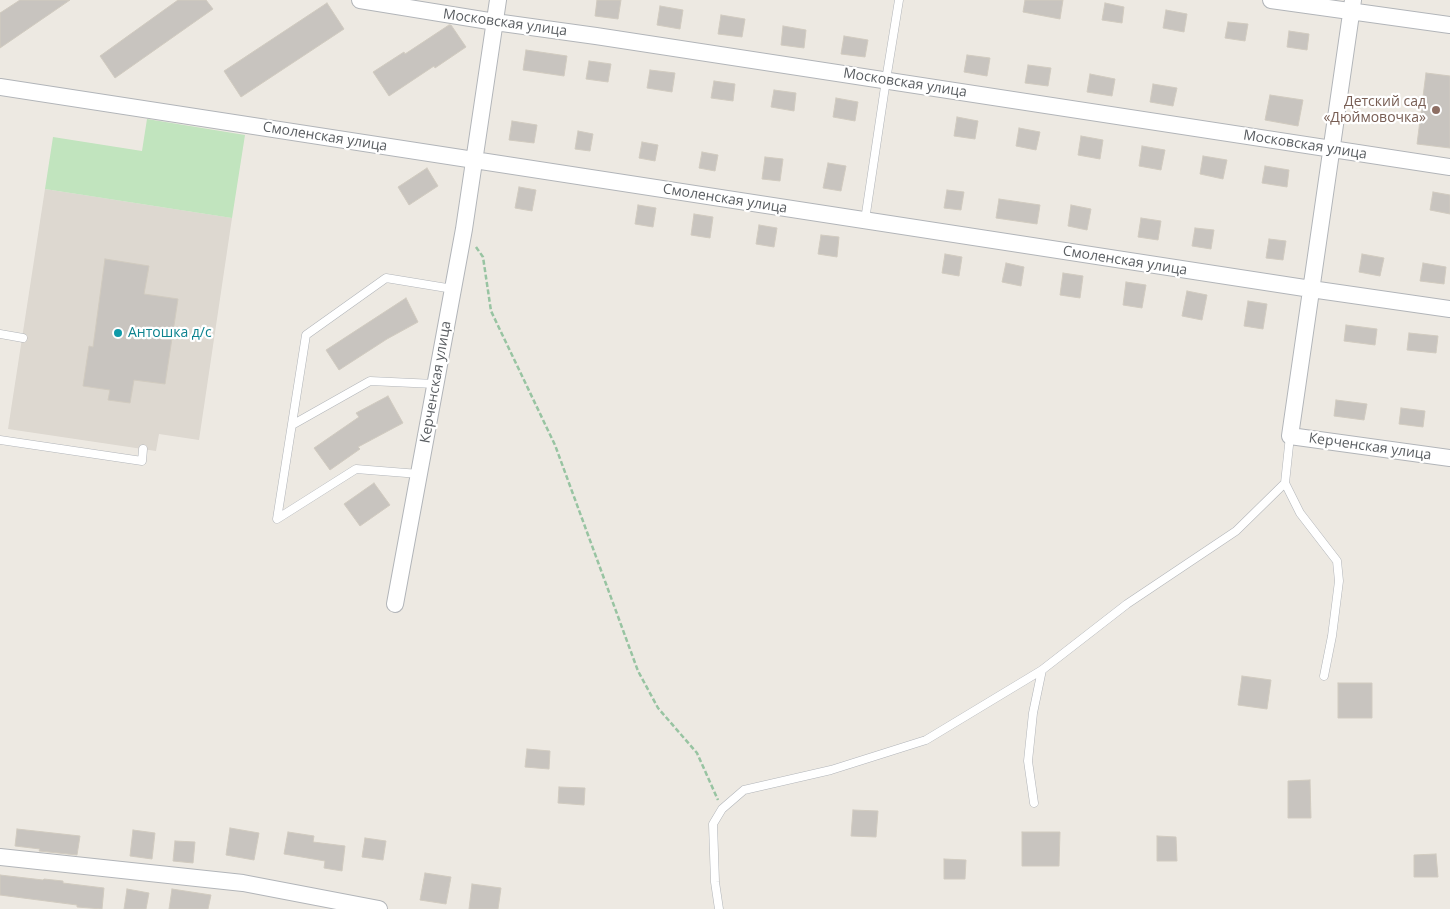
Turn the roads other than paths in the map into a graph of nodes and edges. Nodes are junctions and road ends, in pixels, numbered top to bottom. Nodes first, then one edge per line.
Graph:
1 (360, 0) edge
2 (498, 0) edge
3 (899, 0) edge
4 (1271, 0) edge
5 (1353, 6) edge
6 (494, 22) junction
7 (1450, 25) edge
8 (886, 80) junction
9 (0, 87) edge
10 (1332, 149) junction
11 (475, 160) junction
12 (1450, 167) edge
13 (865, 220) junction
14 (453, 289) junction
15 (1312, 289) junction
16 (1450, 309) edge
17 (0, 334) edge
18 (23, 338) dead end
19 (436, 384) junction
20 (292, 425) junction
21 (1290, 436) junction
22 (0, 440) edge
23 (143, 449) dead end
24 (1450, 458) edge
25 (419, 474) junction
26 (1285, 482) junction
27 (395, 604) dead end
28 (1042, 670) junction
29 (1324, 676) dead end
30 (1034, 803) dead end
31 (0, 857) edge
32 (379, 909) edge
33 (719, 909) edge

1 - 6 street, Московская улица
2 - 6 street, Керченская улица
3 - 8 lane
4 - 5 street
5 - 7 street
5 - 10 street
6 - 8 street, Московская улица
6 - 11 street, Керченская улица
8 - 10 street, Московская улица
8 - 13 lane
9 - 11 street, Смоленская улица
10 - 12 street, Московская улица
10 - 15 street
11 - 13 street, Смоленская улица
11 - 14 street, Керченская улица
13 - 15 street, Смоленская улица
14 - 19 street, Керченская улица
14 - 20 lane
15 - 16 street, Смоленская улица
15 - 21 street
17 - 18 lane
19 - 20 lane
19 - 25 street, Керченская улица
20 - 25 lane
21 - 24 street, Керченская улица
21 - 26 lane
22 - 23 lane
25 - 27 street, Керченская улица
26 - 28 lane
26 - 29 lane
28 - 30 lane
28 - 33 lane
31 - 32 street

